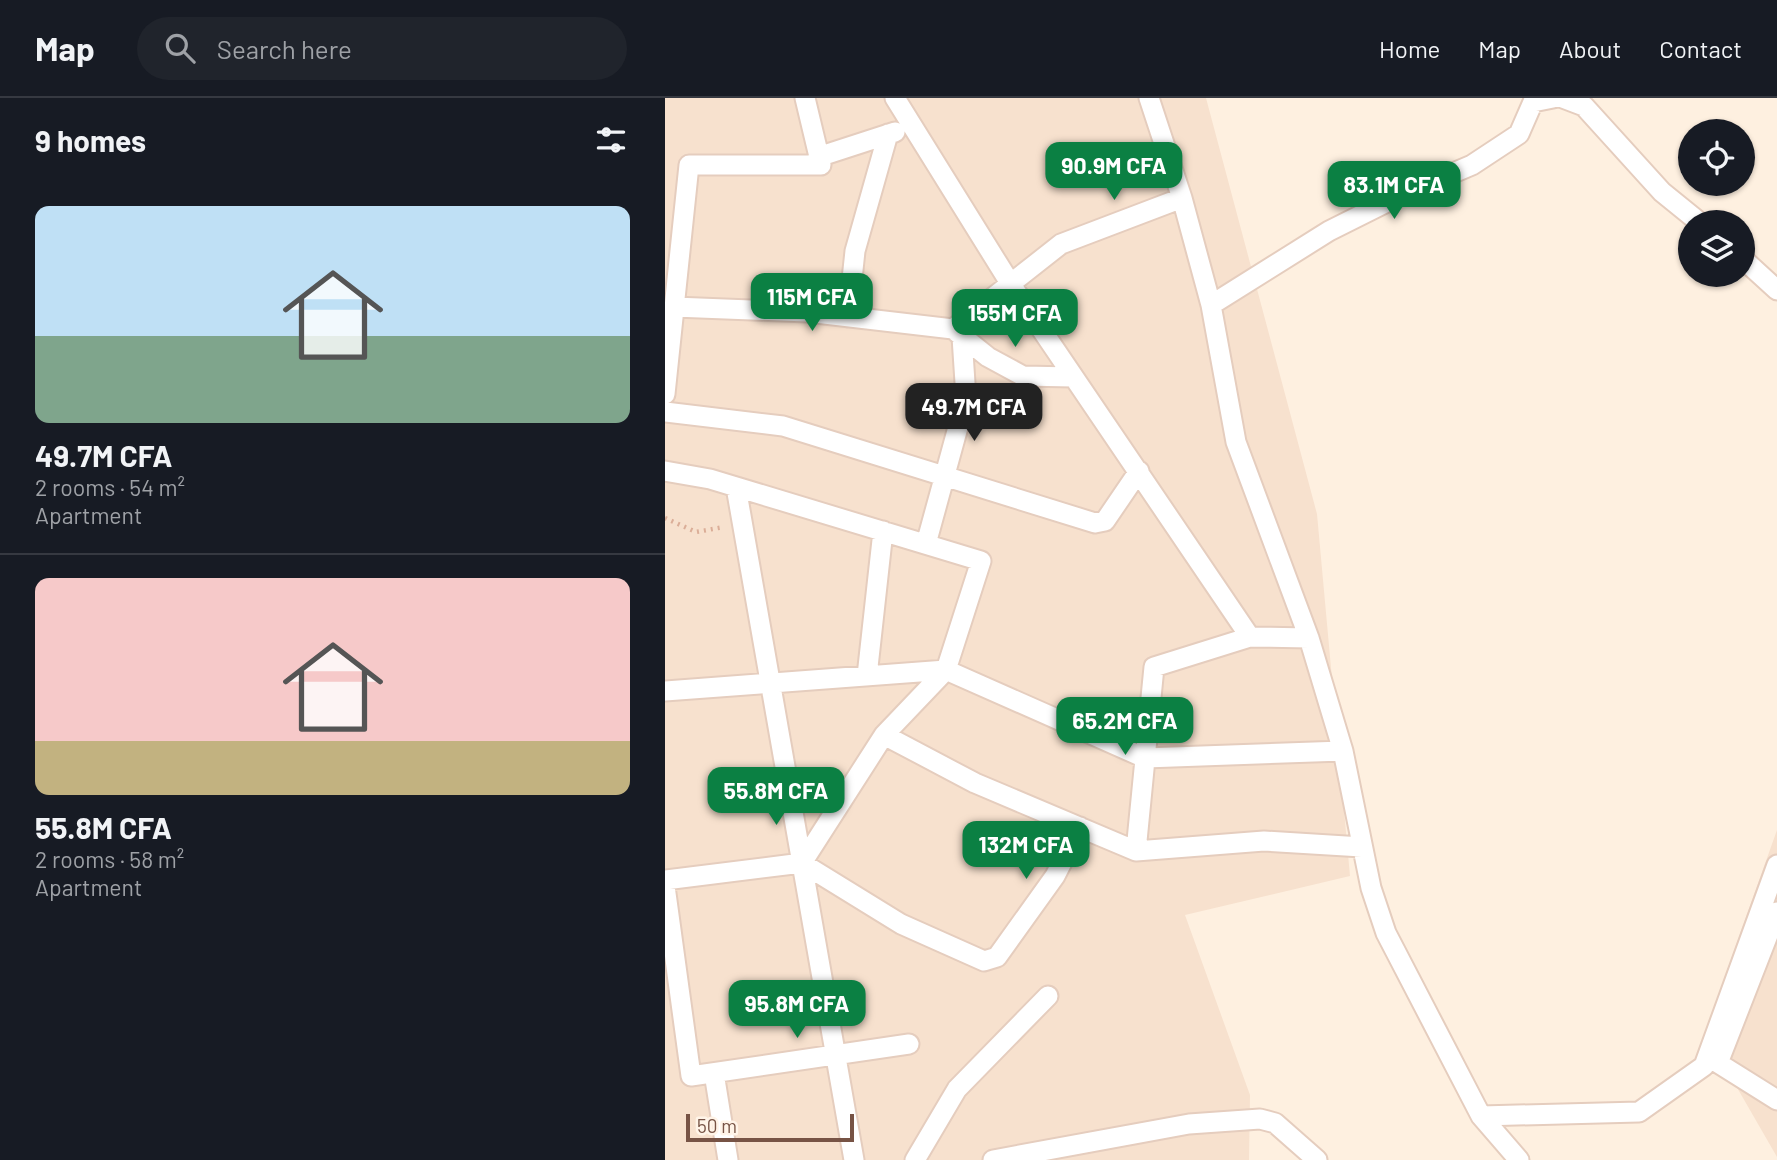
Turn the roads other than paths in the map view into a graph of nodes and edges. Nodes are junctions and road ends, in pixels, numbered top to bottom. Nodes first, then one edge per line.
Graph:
1 (805, 98) edge
2 (895, 98) edge
3 (1149, 98) edge
4 (1553, 98) edge
5 (1563, 98) edge
6 (912, 126) junction
7 (888, 134) junction
8 (818, 157) junction
9 (1182, 198) junction
10 (1684, 210) edge
11 (1755, 270) edge
12 (1010, 283) junction
13 (1777, 290) edge
14 (672, 297) edge
15 (1212, 305) junction
16 (848, 317) junction
17 (957, 333) junction
18 (1073, 377) junction
19 (665, 394) edge
20 (665, 412) edge
21 (665, 471) edge
22 (1139, 471) junction
23 (944, 474) junction
24 (736, 487) junction
25 (883, 531) junction
26 (926, 544) junction
27 (1250, 637) junction
28 (1309, 638) junction
29 (946, 670) junction
30 (867, 676) junction
31 (771, 683) junction
32 (665, 691) edge
33 (884, 735) junction
34 (1342, 751) junction
35 (1145, 758) junction
36 (1080, 827) junction
37 (1362, 847) junction
38 (1136, 851) junction
39 (802, 863) junction
40 (1777, 865) edge
41 (665, 880) edge
42 (665, 886) edge
43 (1777, 912) edge
44 (1048, 996) dead end
45 (909, 1044) dead end
46 (837, 1055) junction
47 (714, 1073) junction
48 (1777, 1100) edge
49 (1481, 1116) junction
50 (728, 1160) edge
51 (854, 1160) edge
52 (915, 1160) edge
53 (993, 1160) edge
54 (1317, 1160) edge
55 (1519, 1160) edge

1 - 8 street
2 - 6 street
3 - 9 street
4 - 15 street
5 - 10 street
6 - 7 street
6 - 12 street
7 - 8 street
7 - 16 street
8 - 14 street
9 - 12 street
9 - 15 street
11 - 13 street
12 - 17 street
12 - 18 street
14 - 16 street
14 - 19 street
15 - 28 street
16 - 17 street
17 - 18 street
17 - 23 street
18 - 22 street
20 - 23 street
21 - 24 street
22 - 23 street
22 - 27 street
23 - 26 street
24 - 25 street
24 - 31 street
25 - 26 street
25 - 30 street
26 - 29 street
27 - 28 street
27 - 35 street
28 - 34 street
29 - 30 street
29 - 33 street
29 - 35 street
30 - 31 street
31 - 32 street
31 - 39 street
33 - 36 street
33 - 39 street
34 - 35 street
34 - 37 street
35 - 38 street
36 - 38 street
36 - 39 street
37 - 38 street
37 - 49 street
39 - 41 street
39 - 46 street
40 - 49 street
42 - 47 street
43 - 48 street
44 - 52 street
45 - 46 street
46 - 47 street
46 - 51 street
47 - 50 street
49 - 55 street
53 - 54 street

